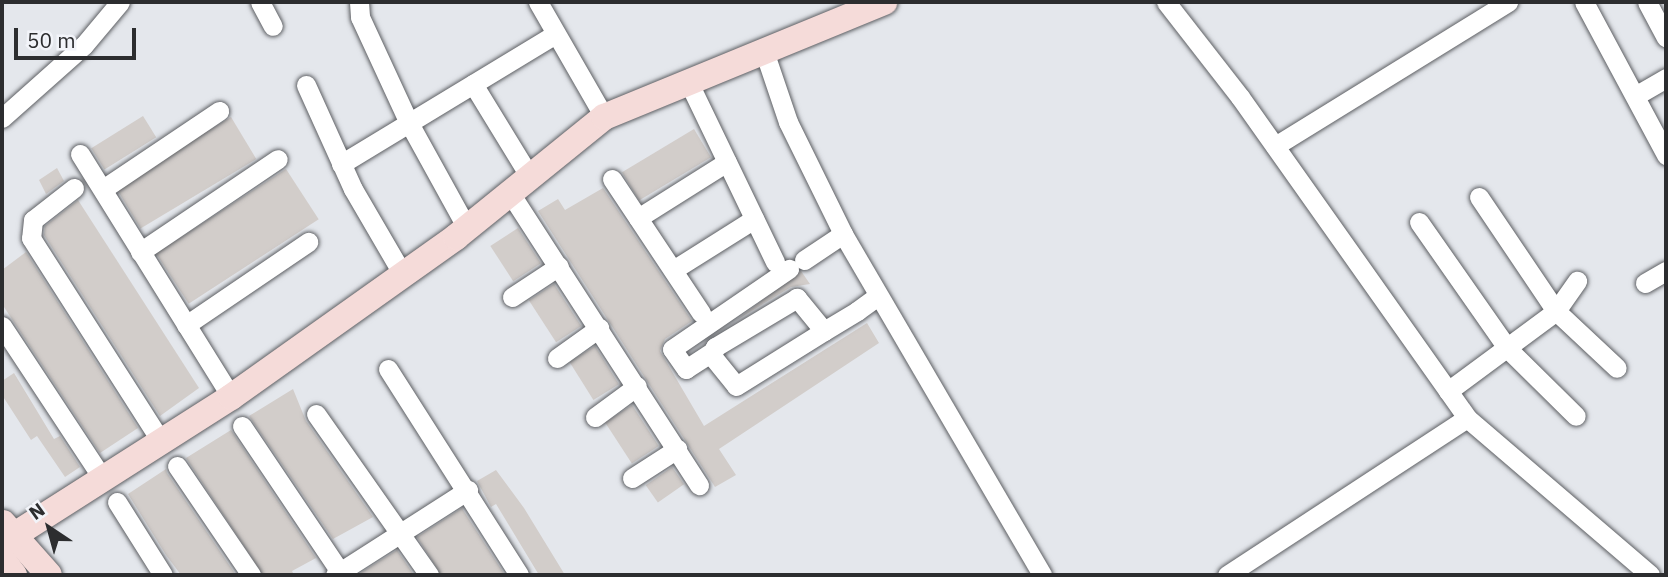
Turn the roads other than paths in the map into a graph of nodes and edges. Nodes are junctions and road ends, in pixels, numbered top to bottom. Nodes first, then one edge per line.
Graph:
1 (120, 2) edge
2 (260, 2) edge
3 (359, 2) edge
4 (538, 2) edge
5 (884, 2) edge
6 (1166, 2) edge
7 (1508, 2) edge
8 (1584, 2) edge
9 (1647, 2) edge
10 (273, 26) dead end
11 (556, 34) junction
12 (1666, 37) edge
13 (763, 48) junction
14 (1666, 78) edge
15 (688, 80) junction
16 (473, 84) junction
17 (306, 85) dead end
18 (1634, 96) junction
19 (219, 111) dead end
20 (604, 117) junction
21 (2, 118) edge
22 (409, 123) junction
23 (1659, 124) edge
24 (1275, 146) junction
25 (80, 154) dead end
26 (1666, 156) edge
27 (278, 159) dead end
28 (727, 162) junction
29 (341, 164) junction
30 (612, 179) dead end
31 (520, 185) junction
32 (74, 188) dead end
33 (103, 189) junction
34 (1479, 197) dead end
35 (638, 218) junction
36 (754, 219) junction
37 (1419, 222) dead end
38 (467, 228) junction
39 (843, 234) junction
40 (308, 242) dead end
41 (140, 252) junction
42 (789, 264) junction
43 (559, 266) junction
44 (673, 270) junction
45 (1666, 271) edge
46 (403, 275) junction
47 (1577, 281) dead end
48 (1645, 283) dead end
49 (878, 296) junction
50 (512, 297) dead end
51 (1556, 311) junction
52 (701, 313) dead end
53 (186, 325) junction
54 (2, 326) edge
55 (599, 328) junction
56 (824, 331) junction
57 (1508, 349) junction
58 (712, 352) junction
59 (557, 358) dead end
60 (1617, 368) dead end
61 (388, 369) dead end
62 (637, 386) junction
63 (1448, 391) junction
64 (231, 397) junction
65 (316, 414) dead end
66 (1576, 415) dead end
67 (595, 417) dead end
68 (1467, 418) junction
69 (242, 426) dead end
70 (162, 441) junction
71 (677, 449) junction
72 (177, 466) dead end
73 (632, 478) dead end
74 (103, 479) junction
75 (699, 485) dead end
76 (468, 490) junction
77 (117, 502) dead end
78 (6, 533) edge
79 (400, 534) junction
80 (2, 559) edge
81 (339, 574) edge
82 (14, 575) edge
83 (49, 575) edge
84 (163, 575) edge
85 (251, 575) edge
86 (429, 575) edge
87 (519, 575) edge
88 (1042, 575) edge
89 (1227, 575) edge
90 (1650, 575) edge

1 - 21 street
2 - 10 street
3 - 22 street
4 - 11 street
5 - 13 street
6 - 24 street
7 - 24 street
8 - 18 street
9 - 12 street
11 - 16 street
11 - 20 street
13 - 15 street
13 - 39 street
14 - 18 street
15 - 20 street
15 - 28 street
16 - 22 street
16 - 31 street
17 - 29 street
18 - 23 street
19 - 33 street
20 - 31 street
22 - 29 street
22 - 38 street
23 - 26 street
24 - 63 street
25 - 33 street
27 - 41 street
28 - 35 street
28 - 36 street
29 - 46 street
30 - 35 street
31 - 38 street
31 - 43 street
32 - 70 street
33 - 41 street
34 - 51 street
35 - 44 street
36 - 42 street
36 - 44 street
37 - 57 street
38 - 46 street
39 - 42 street
39 - 49 street
40 - 53 street
41 - 53 street
42 - 58 street
43 - 50 street
43 - 55 street
44 - 52 street
45 - 48 street
46 - 64 street
47 - 51 street
49 - 56 street
49 - 88 street
51 - 57 street
51 - 60 street
53 - 64 street
54 - 74 street
55 - 59 street
55 - 62 street
56 - 58 street
56 - 58 street
57 - 63 street
57 - 66 street
61 - 76 street
62 - 67 street
62 - 71 street
63 - 68 street
64 - 70 street
65 - 79 street
68 - 89 street
68 - 90 street
69 - 81 street
70 - 74 street
71 - 73 street
71 - 75 street
72 - 85 street
74 - 78 street
76 - 79 street
76 - 87 street
77 - 84 street
78 - 83 street
79 - 81 street
79 - 86 street
80 - 82 street

